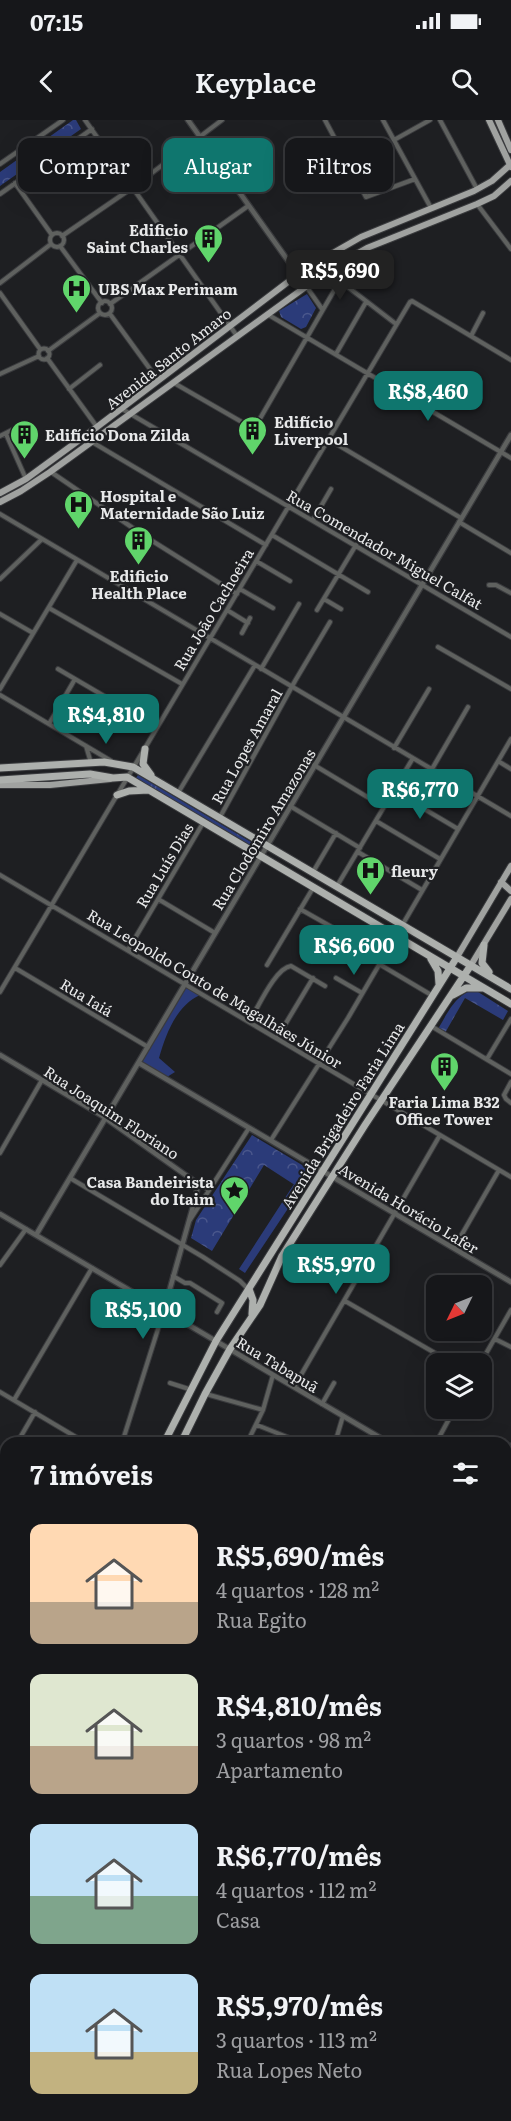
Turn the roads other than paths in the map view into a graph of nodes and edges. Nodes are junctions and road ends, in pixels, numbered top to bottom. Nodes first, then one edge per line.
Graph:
1 (63, 120) edge
2 (85, 120) edge
3 (188, 120) edge
4 (222, 120) edge
5 (325, 120) edge
6 (383, 120) edge
7 (430, 120) edge
8 (440, 120) edge
9 (489, 120) edge
10 (498, 120) edge
11 (92, 129) junction
12 (199, 136) junction
13 (98, 138) edge
14 (392, 138) edge
15 (393, 140) joint
16 (511, 150) edge
17 (1, 161) edge
18 (511, 165) edge
19 (151, 173) edge
20 (415, 179) junction
21 (511, 181) edge
22 (15, 183) junction
23 (477, 189) junction
24 (126, 192) edge
25 (135, 192) edge
26 (0, 194) edge
27 (477, 204) junction
28 (248, 206) junction
29 (431, 208) junction
30 (52, 235) junction
31 (62, 236) junction
32 (51, 244) junction
33 (60, 246) junction
34 (511, 249) edge
35 (180, 254) junction
36 (327, 271) junction
37 (298, 274) junction
38 (339, 282) junction
39 (0, 283) edge
40 (306, 286) junction
41 (0, 293) edge
42 (366, 302) junction
43 (102, 303) junction
44 (110, 304) junction
45 (322, 309) junction
46 (100, 313) junction
47 (483, 313) dead end
48 (110, 314) junction
49 (267, 314) junction
50 (396, 324) junction
51 (230, 326) junction
52 (237, 336) junction
53 (471, 336) junction
54 (306, 337) junction
55 (40, 349) junction
56 (48, 351) junction
57 (336, 354) junction
58 (39, 356) junction
59 (47, 358) junction
60 (511, 360) edge
61 (100, 365) dead end
62 (367, 373) junction
63 (0, 374) edge
64 (158, 381) junction
65 (174, 383) junction
66 (69, 389) junction
67 (122, 409) junction
68 (131, 414) junction
69 (18, 427) dead end
70 (98, 427) junction
71 (6, 434) junction
72 (511, 435) edge
73 (0, 436) edge
74 (328, 439) junction
75 (91, 441) junction
76 (501, 452) junction
77 (511, 458) edge
78 (50, 472) junction
79 (26, 479) junction
80 (331, 489) dead end
81 (0, 493) edge
82 (0, 502) edge
83 (288, 506) junction
84 (0, 514) edge
85 (313, 520) junction
86 (460, 520) junction
87 (272, 535) junction
88 (42, 539) junction
89 (266, 545) junction
90 (356, 545) junction
91 (511, 553) edge
92 (77, 560) junction
93 (256, 561) junction
94 (339, 574) junction
95 (0, 579) edge
96 (290, 581) dead end
97 (422, 584) junction
98 (489, 585) dead end
99 (238, 592) junction
100 (368, 592) dead end
101 (511, 593) edge
102 (324, 599) junction
103 (299, 604) dead end
104 (49, 608) junction
105 (273, 608) dead end
106 (341, 609) dead end
107 (227, 610) junction
108 (317, 610) dead end
109 (0, 614) edge
110 (330, 622) dead end
111 (33, 633) junction
112 (242, 633) dead end
113 (511, 637) edge
114 (210, 639) junction
115 (438, 647) dead end
116 (255, 665) junction
117 (58, 669) dead end
118 (261, 669) junction
119 (75, 679) junction
120 (182, 684) junction
121 (292, 687) junction
122 (511, 688) edge
123 (0, 689) edge
124 (429, 689) dead end
125 (0, 695) edge
126 (468, 707) dead end
127 (343, 717) junction
128 (49, 724) junction
129 (157, 727) junction
130 (511, 740) edge
131 (85, 745) junction
132 (394, 748) junction
133 (145, 749) junction
134 (413, 758) junction
135 (498, 761) junction
136 (91, 763) junction
137 (115, 763) junction
138 (315, 765) junction
139 (133, 767) junction
140 (0, 768) edge
141 (511, 769) edge
142 (432, 770) junction
143 (127, 777) junction
144 (154, 779) junction
145 (1, 785) edge
146 (148, 790) junction
147 (394, 791) junction
148 (178, 793) junction
149 (117, 795) junction
150 (477, 796) junction
151 (290, 806) junction
152 (384, 807) junction
153 (511, 816) edge
154 (220, 817) junction
155 (376, 821) junction
156 (203, 823) junction
157 (458, 829) junction
158 (336, 833) junction
159 (268, 845) junction
160 (359, 850) junction
161 (260, 858) junction
162 (440, 859) junction
163 (511, 866) edge
164 (314, 872) junction
165 (0, 875) edge
166 (501, 882) junction
167 (338, 886) junction
168 (313, 888) junction
169 (422, 890) junction
170 (511, 891) edge
171 (158, 899) junction
172 (511, 899) edge
173 (51, 905) junction
174 (300, 909) junction
175 (402, 924) junction
176 (215, 933) junction
177 (395, 936) junction
178 (483, 945) junction
179 (128, 950) junction
180 (427, 955) junction
181 (383, 956) junction
182 (457, 957) junction
183 (379, 964) junction
184 (267, 965) dead end
185 (471, 965) junction
186 (15, 968) junction
187 (450, 969) junction
188 (463, 976) junction
189 (313, 978) junction
190 (336, 978) dead end
191 (494, 979) junction
192 (184, 984) junction
193 (325, 986) dead end
194 (483, 988) junction
195 (511, 989) edge
196 (0, 993) edge
197 (362, 993) junction
198 (435, 993) junction
199 (449, 998) junction
200 (511, 1004) edge
201 (511, 1019) edge
202 (249, 1022) junction
203 (417, 1022) junction
204 (431, 1026) junction
205 (278, 1038) junction
206 (148, 1047) junction
207 (0, 1055) edge
208 (412, 1055) junction
209 (487, 1059) junction
210 (392, 1062) junction
211 (139, 1063) junction
212 (320, 1064) junction
213 (404, 1066) junction
214 (511, 1074) edge
215 (42, 1080) junction
216 (511, 1082) edge
217 (371, 1094) junction
218 (381, 1100) junction
219 (511, 1103) edge
220 (106, 1119) junction
221 (250, 1127) junction
222 (440, 1135) junction
223 (272, 1140) junction
224 (0, 1153) edge
225 (500, 1170) junction
226 (322, 1171) junction
227 (333, 1177) junction
228 (511, 1177) edge
229 (70, 1178) junction
230 (194, 1180) junction
231 (209, 1190) junction
232 (0, 1214) edge
233 (395, 1214) junction
234 (189, 1221) junction
235 (26, 1229) junction
236 (36, 1235) junction
237 (183, 1244) junction
238 (454, 1248) junction
239 (0, 1265) edge
240 (92, 1268) junction
241 (259, 1273) junction
242 (173, 1276) junction
243 (511, 1282) edge
244 (269, 1284) junction
245 (249, 1289) junction
246 (345, 1300) junction
247 (164, 1310) junction
248 (511, 1310) edge
249 (217, 1312) dead end
250 (250, 1319) junction
251 (495, 1339) junction
252 (216, 1341) junction
253 (511, 1347) edge
254 (230, 1349) junction
255 (435, 1353) edge
256 (487, 1353) edge
257 (273, 1375) junction
258 (170, 1383) dead end
259 (334, 1383) dead end
260 (294, 1387) junction
261 (192, 1390) junction
262 (0, 1392) edge
263 (205, 1394) junction
264 (14, 1400) junction
265 (322, 1404) junction
266 (263, 1410) junction
267 (35, 1412) junction
268 (343, 1416) junction
269 (449, 1419) edge
270 (256, 1425) junction
271 (20, 1437) edge
272 (77, 1437) edge
273 (125, 1437) edge
274 (167, 1437) edge
275 (184, 1437) edge
276 (250, 1437) edge
277 (287, 1437) edge
278 (337, 1437) edge
279 (379, 1437) edge
280 (439, 1437) edge

1 - 17 street
2 - 11 street
3 - 12 street
4 - 12 street
5 - 20 street
6 - 14 street
7 - 15 street
8 - 23 street
9 - 18 main road
10 - 16 main road
11 - 13 street
11 - 22 street
12 - 19 street
12 - 28 street
15 - 20 street
18 - 23 main road, Avenida Santo Amaro
20 - 29 street
21 - 27 main road, Avenida Santo Amaro
22 - 26 street
22 - 30 street
23 - 29 main road, Avenida Santo Amaro
24 - 31 street
25 - 35 street
27 - 34 street
27 - 36 main road, Avenida Santo Amaro
28 - 35 street
28 - 37 street
29 - 37 main road, Avenida Santo Amaro
30 - 31 street
30 - 32 street
31 - 33 street
32 - 33 street
32 - 39 street
33 - 43 street
35 - 44 street
35 - 51 street
36 - 38 street
36 - 40 main road, Avenida Santo Amaro
37 - 40 street
37 - 51 main road, Avenida Santo Amaro
38 - 42 street
38 - 45 street
40 - 45 street
40 - 49 main road, Avenida Santo Amaro
41 - 55 street
42 - 50 street
42 - 57 street
43 - 44 street
43 - 46 street
44 - 48 street
45 - 54 street
46 - 48 street
46 - 56 street
47 - 53 street
48 - 64 street
49 - 52 main road, Avenida Santo Amaro
49 - 54 street
50 - 53 street, Rua João Cachoeira
50 - 62 street, Rua João Cachoeira
51 - 52 street
51 - 64 main road, Avenida Santo Amaro
52 - 65 main road, Avenida Santo Amaro
53 - 60 street
54 - 57 street
54 - 65 street
55 - 56 street
55 - 58 street
56 - 59 street
57 - 62 street
58 - 59 street
58 - 63 street
59 - 66 street
61 - 66 street
62 - 74 street, Rua João Cachoeira
62 - 76 street
64 - 67 main road, Avenida Santo Amaro
65 - 68 main road, Avenida Santo Amaro
66 - 70 street
67 - 68 street, Rua Comendador Miguel Calfat
67 - 70 main road, Avenida Santo Amaro
68 - 75 main road, Avenida Santo Amaro
68 - 83 street, Rua Comendador Miguel Calfat
69 - 71 street
70 - 79 main road, Avenida Santo Amaro
71 - 73 street
71 - 79 street
72 - 76 street, Rua Clodomiro Amazonas
74 - 83 street, Rua João Cachoeira
74 - 86 street
75 - 78 main road, Avenida Santo Amaro
75 - 89 street
76 - 77 street
76 - 86 street, Rua Clodomiro Amazonas
78 - 82 main road, Avenida Santo Amaro
78 - 99 street
79 - 81 main road, Avenida Santo Amaro
80 - 85 street
83 - 85 street, Rua Comendador Miguel Calfat
83 - 87 street, Rua João Cachoeira
84 - 88 street
85 - 90 street, Rua Comendador Miguel Calfat
86 - 91 street
86 - 97 street, Rua Clodomiro Amazonas
87 - 89 street, Rua João Cachoeira
87 - 94 street
88 - 92 street
88 - 95 street
89 - 93 street, Rua João Cachoeira
90 - 94 street
90 - 97 street, Rua Comendador Miguel Calfat
92 - 104 street
92 - 114 street
93 - 96 street
93 - 99 street, Rua João Cachoeira
94 - 100 street
94 - 102 street
97 - 113 street, Rua Comendador Miguel Calfat
97 - 127 street, Rua Clodomiro Amazonas
98 - 101 street
99 - 105 street
99 - 107 street, Rua João Cachoeira
102 - 106 street
102 - 108 street
103 - 118 street
104 - 111 street
104 - 120 street
107 - 112 street
107 - 114 street, Rua João Cachoeira
109 - 111 street
110 - 121 street, Rua Lopes Amaral
111 - 123 street
114 - 116 street
114 - 120 street, Rua João Cachoeira
115 - 122 street
116 - 118 street
116 - 148 street
117 - 119 street
118 - 121 street
119 - 128 street
119 - 129 street
120 - 129 street, Rua João Cachoeira
121 - 127 street
121 - 154 street, Rua Lopes Amaral
124 - 132 street
125 - 128 street
126 - 142 street
127 - 132 street
127 - 138 street, Rua Clodomiro Amazonas
128 - 131 street
129 - 133 street, Rua João Cachoeira
130 - 135 street
131 - 136 street
131 - 137 street
132 - 134 street
133 - 139 street, Rua João Cachoeira
133 - 144 highway
134 - 142 street
134 - 147 street
135 - 141 street
135 - 150 street
136 - 137 highway
136 - 140 highway
137 - 139 highway
138 - 151 street, Rua Clodomiro Amazonas
138 - 152 street
139 - 143 street, Rua João Cachoeira
139 - 144 highway
142 - 150 street
143 - 145 highway
143 - 146 highway
143 - 149 street, Rua João Cachoeira
144 - 148 highway
146 - 149 highway
146 - 156 highway
147 - 152 street
147 - 157 street
148 - 154 highway
149 - 173 street, Rua João Cachoeira
150 - 153 street
150 - 157 street
151 - 158 street
151 - 159 street, Rua Clodomiro Amazonas
152 - 155 street
154 - 159 highway
155 - 160 street
155 - 162 street
156 - 161 highway
156 - 171 street, Rua Luís Dias
157 - 162 street
158 - 160 street
158 - 164 street
159 - 161 street, Rua Clodomiro Amazonas
159 - 164 highway
160 - 167 street
160 - 169 street
161 - 168 highway
161 - 176 street, Rua Clodomiro Amazonas
162 - 169 street
163 - 166 main road, Avenida Brigadeiro Faria Lima
164 - 167 highway
165 - 173 street, Rua Leopoldo Couto de Magalhães Júnior
166 - 170 main road
166 - 182 main road, Avenida Brigadeiro Faria Lima
167 - 175 highway
168 - 174 street
168 - 177 highway
169 - 175 street
171 - 176 street
171 - 179 street, Rua Luís Dias
172 - 178 main road, Avenida Brigadeiro Faria Lima
173 - 179 street, Rua Leopoldo Couto de Magalhães Júnior
173 - 186 street, Rua João Cachoeira
174 - 181 street
174 - 184 street
175 - 177 street
175 - 182 highway
176 - 192 street, Rua Clodomiro Amazonas
177 - 180 highway
177 - 181 street
178 - 185 main road, Avenida Brigadeiro Faria Lima
178 - 191 highway
179 - 192 street, Rua Leopoldo Couto de Magalhães Júnior
180 - 187 highway
180 - 198 highway
181 - 183 street
182 - 185 highway
182 - 187 highway, Avenida Brigadeiro Faria Lima
183 - 197 street
183 - 198 street
185 - 188 highway, Avenida Brigadeiro Faria Lima
185 - 191 highway
186 - 196 street, Rua João Cachoeira
186 - 206 street, Rua Iaiá
187 - 188 highway
187 - 198 highway, Avenida Brigadeiro Faria Lima
188 - 194 highway
188 - 199 highway, Avenida Brigadeiro Faria Lima
189 - 193 street
189 - 202 street
189 - 205 street
190 - 197 street
191 - 195 highway
192 - 202 street, Rua Leopoldo Couto de Magalhães Júnior
192 - 206 street, Rua Clodomiro Amazonas
194 - 199 highway
194 - 200 highway
197 - 212 street
198 - 203 highway, Avenida Brigadeiro Faria Lima
199 - 204 highway, Avenida Brigadeiro Faria Lima
201 - 209 street
202 - 205 street, Rua Leopoldo Couto de Magalhães Júnior
203 - 208 highway
203 - 210 highway, Avenida Brigadeiro Faria Lima
204 - 208 highway, Avenida Brigadeiro Faria Lima
204 - 209 street
205 - 212 street, Rua Leopoldo Couto de Magalhães Júnior
206 - 211 street, Rua Clodomiro Amazonas
207 - 215 street, Rua Joaquim Floriano
208 - 213 highway, Avenida Brigadeiro Faria Lima
209 - 214 street
210 - 213 highway
210 - 217 highway, Avenida Brigadeiro Faria Lima
211 - 220 street, Rua Clodomiro Amazonas
211 - 221 street, Avenida Horácio Lafer
212 - 217 street, Rua Leopoldo Couto de Magalhães Júnior
212 - 223 street
213 - 218 highway, Avenida Brigadeiro Faria Lima
215 - 220 street, Rua Joaquim Floriano
215 - 224 street
216 - 219 street
217 - 218 street, Rua Leopoldo Couto de Magalhães Júnior
217 - 226 highway, Avenida Brigadeiro Faria Lima
218 - 222 street, Rua Leopoldo Couto de Magalhães Júnior
218 - 227 highway, Avenida Brigadeiro Faria Lima
220 - 229 street, Rua Clodomiro Amazonas
220 - 230 street, Rua Joaquim Floriano
221 - 223 street, Avenida Horácio Lafer
221 - 231 street
222 - 225 street, Rua Leopoldo Couto de Magalhães Júnior
222 - 233 street
223 - 226 street, Avenida Horácio Lafer
225 - 228 street, Rua Leopoldo Couto de Magalhães Júnior
225 - 238 street
226 - 227 street, Avenida Horácio Lafer
226 - 241 highway, Avenida Brigadeiro Faria Lima
227 - 233 street, Avenida Horácio Lafer
227 - 244 highway, Avenida Brigadeiro Faria Lima
229 - 236 street, Rua Clodomiro Amazonas
229 - 237 street
230 - 231 street, Rua Joaquim Floriano
230 - 234 street
231 - 234 street
232 - 235 street, Rua Tabapuã
233 - 238 street, Avenida Horácio Lafer
233 - 246 street
234 - 237 street
235 - 236 street, Rua Tabapuã
235 - 239 street
236 - 240 street, Rua Tabapuã
237 - 242 street
237 - 245 street
238 - 243 street, Avenida Horácio Lafer
240 - 247 street, Rua Tabapuã
240 - 264 street
241 - 244 highway
241 - 245 highway, Avenida Brigadeiro Faria Lima
242 - 247 street
242 - 249 street
244 - 250 highway, Avenida Brigadeiro Faria Lima
245 - 250 highway
245 - 252 highway, Avenida Brigadeiro Faria Lima
246 - 255 street
246 - 260 street
247 - 252 street, Rua Tabapuã
247 - 273 street
248 - 251 street
250 - 254 highway, Avenida Brigadeiro Faria Lima
251 - 253 street
251 - 256 street
252 - 254 street, Rua Tabapuã
252 - 261 highway, Avenida Brigadeiro Faria Lima
254 - 257 street, Rua Tabapuã
254 - 263 highway, Avenida Brigadeiro Faria Lima
257 - 260 street, Rua Tabapuã
257 - 266 street
258 - 261 street
259 - 265 street
260 - 265 street, Rua Tabapuã
261 - 274 highway, Avenida Brigadeiro Faria Lima
262 - 264 street
263 - 266 street
263 - 275 highway, Avenida Brigadeiro Faria Lima
264 - 267 street
265 - 268 street, Rua Tabapuã
266 - 270 street
267 - 271 street
267 - 272 street
268 - 278 street
268 - 279 street, Rua Tabapuã
269 - 280 street
270 - 276 street
270 - 277 street

